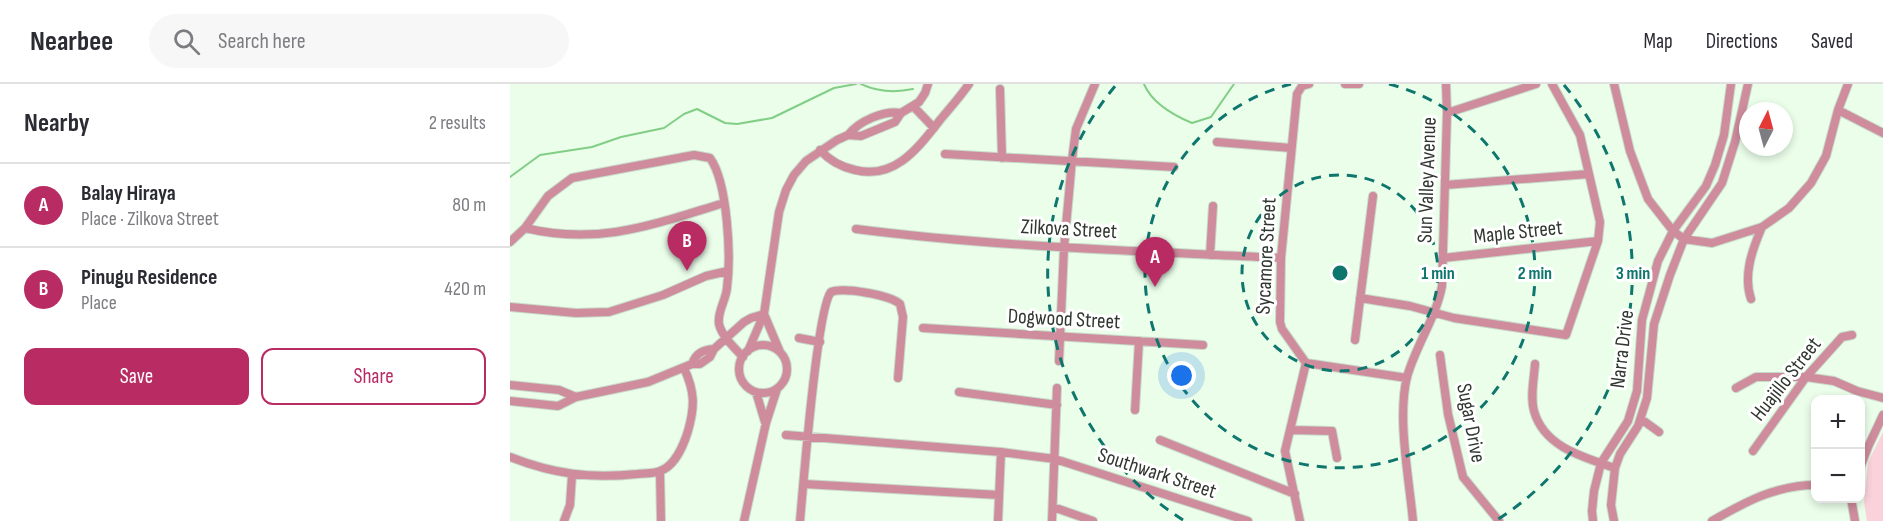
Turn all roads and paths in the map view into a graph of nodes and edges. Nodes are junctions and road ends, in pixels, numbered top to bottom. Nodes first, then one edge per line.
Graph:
1 (928, 84) edge
2 (1095, 84) edge
3 (1309, 84) edge
4 (1345, 84) edge
5 (1359, 84) edge
6 (1446, 84) edge
7 (1536, 84) edge
8 (1552, 84) edge
9 (1614, 84) edge
10 (1731, 84) edge
11 (1748, 84) edge
12 (1848, 84) edge
13 (967, 87) edge
14 (1000, 89) dead end
15 (913, 106) junction
16 (1838, 110) junction
17 (901, 113) junction
18 (1447, 113) junction
19 (870, 120) junction
20 (934, 128) junction
21 (874, 131) junction
22 (1883, 133) edge
23 (848, 135) junction
24 (1217, 142) dead end
25 (1291, 148) junction
26 (820, 150) junction
27 (945, 154) dead end
28 (1002, 158) junction
29 (1072, 160) junction
30 (1174, 167) dead end
31 (1589, 174) junction
32 (1446, 185) junction
33 (1373, 195) dead end
34 (724, 203) junction
35 (1213, 206) dead end
36 (1762, 227) junction
37 (525, 228) junction
38 (856, 230) dead end
39 (1673, 231) junction
40 (1684, 239) junction
41 (510, 242) edge
42 (1598, 242) junction
43 (1064, 248) junction
44 (1210, 255) junction
45 (1281, 258) junction
46 (1443, 258) junction
47 (728, 271) junction
48 (1360, 298) junction
49 (1751, 299) dead end
50 (510, 308) edge
51 (1436, 311) junction
52 (764, 314) junction
53 (923, 328) dead end
54 (1852, 335) dead end
55 (1059, 336) junction
56 (726, 338) junction
57 (799, 338) dead end
58 (1355, 340) dead end
59 (1139, 341) junction
60 (820, 342) junction
61 (1203, 345) dead end
62 (746, 354) junction
63 (781, 354) junction
64 (1440, 355) dead end
65 (1059, 361) dead end
66 (1306, 363) junction
67 (1535, 364) dead end
68 (688, 366) junction
69 (1806, 377) junction
70 (898, 378) dead end
71 (1407, 378) junction
72 (510, 385) edge
73 (1058, 388) dead end
74 (1736, 388) dead end
75 (777, 389) junction
76 (756, 392) junction
77 (959, 392) dead end
78 (576, 397) junction
79 (1883, 398) edge
80 (510, 401) edge
81 (1057, 405) junction
82 (1135, 410) dead end
83 (1883, 415) edge
84 (1641, 419) junction
85 (766, 423) junction
86 (1290, 430) junction
87 (1659, 432) dead end
88 (786, 435) dead end
89 (808, 437) junction
90 (1160, 440) dead end
91 (1001, 452) junction
92 (1753, 452) dead end
93 (1865, 456) edge
94 (510, 457) edge
95 (1337, 458) dead end
96 (1054, 459) junction
97 (1601, 463) junction
98 (1615, 468) junction
99 (660, 471) junction
100 (572, 475) junction
101 (804, 484) junction
102 (1811, 485) edge
103 (1296, 494) junction
104 (999, 495) junction
105 (1852, 503) edge
106 (1053, 507) junction
107 (564, 521) edge
108 (661, 521) edge
109 (744, 521) edge
110 (800, 521) edge
111 (998, 521) edge
112 (1052, 521) edge
113 (1093, 521) edge
114 (1248, 521) edge
115 (1300, 521) edge
116 (1413, 521) edge
117 (1499, 521) edge
118 (1593, 521) edge
119 (1614, 521) edge
120 (1712, 521) edge
121 (1856, 521) edge

1 - 15 street
2 - 29 street
3 - 25 street, Sycamore Street
4 - 5 street
6 - 18 street, Sun Valley Avenue
7 - 18 street
8 - 31 street
9 - 39 street
10 - 39 street, Narra Drive
11 - 40 street, Narra Drive
12 - 16 street
13 - 20 street
14 - 28 street
15 - 17 street
15 - 20 street
16 - 22 street
16 - 36 street
17 - 19 street
17 - 21 street
18 - 32 street, Sun Valley Avenue
19 - 21 street
19 - 23 street
20 - 26 street
21 - 23 street
23 - 26 street
24 - 25 street
25 - 45 street, Sycamore Street
26 - 52 street
27 - 28 street
28 - 29 street
29 - 30 street
29 - 43 street
31 - 32 street
31 - 42 street
32 - 46 street, Sun Valley Avenue
33 - 48 street
34 - 37 street
34 - 37 street
34 - 47 street
35 - 44 street
36 - 40 street
36 - 49 street
37 - 41 street
38 - 43 street, Zilkova Street
39 - 40 street
39 - 97 street, Narra Drive
40 - 84 street, Narra Drive
42 - 46 street, Maple Street
42 - 51 street
43 - 44 street, Zilkova Street
43 - 55 street
44 - 45 street, Zilkova Street
45 - 66 street, Sycamore Street
46 - 51 street, Sun Valley Avenue
47 - 50 street
47 - 56 street
48 - 51 street
48 - 58 street
51 - 71 street, Sun Valley Avenue
52 - 56 street
52 - 62 street
52 - 63 street
53 - 55 street, Dogwood Street
54 - 69 street, Huajillo Street
55 - 59 street, Dogwood Street
55 - 65 street
56 - 62 street
56 - 68 street
57 - 60 street
59 - 61 street, Dogwood Street
59 - 82 street
60 - 70 street
60 - 89 street
62 - 63 street
62 - 76 street
63 - 75 street
64 - 117 street, Sugar Drive
66 - 71 street
66 - 86 street
67 - 97 street
68 - 78 street
68 - 99 street
69 - 74 street
69 - 79 street
69 - 92 street, Huajillo Street
71 - 116 street, Sun Valley Avenue
72 - 78 street
73 - 81 street
75 - 76 street
75 - 85 street
76 - 85 street
77 - 81 street
78 - 80 street
81 - 96 street
83 - 93 street
84 - 87 street
84 - 98 street, Narra Drive
85 - 109 street
86 - 95 street
86 - 103 street
88 - 89 street, Southwark Street
89 - 91 street, Southwark Street
89 - 101 street
90 - 103 street
91 - 96 street, Southwark Street
91 - 104 street
94 - 100 street
96 - 106 street
96 - 114 street, Southwark Street
97 - 98 street
97 - 118 street, Narra Drive
98 - 119 street, Narra Drive
99 - 100 street
99 - 108 street
100 - 107 street
101 - 104 street
101 - 110 street
102 - 120 street
103 - 115 street
104 - 111 street
105 - 121 street
106 - 112 street
106 - 113 street

